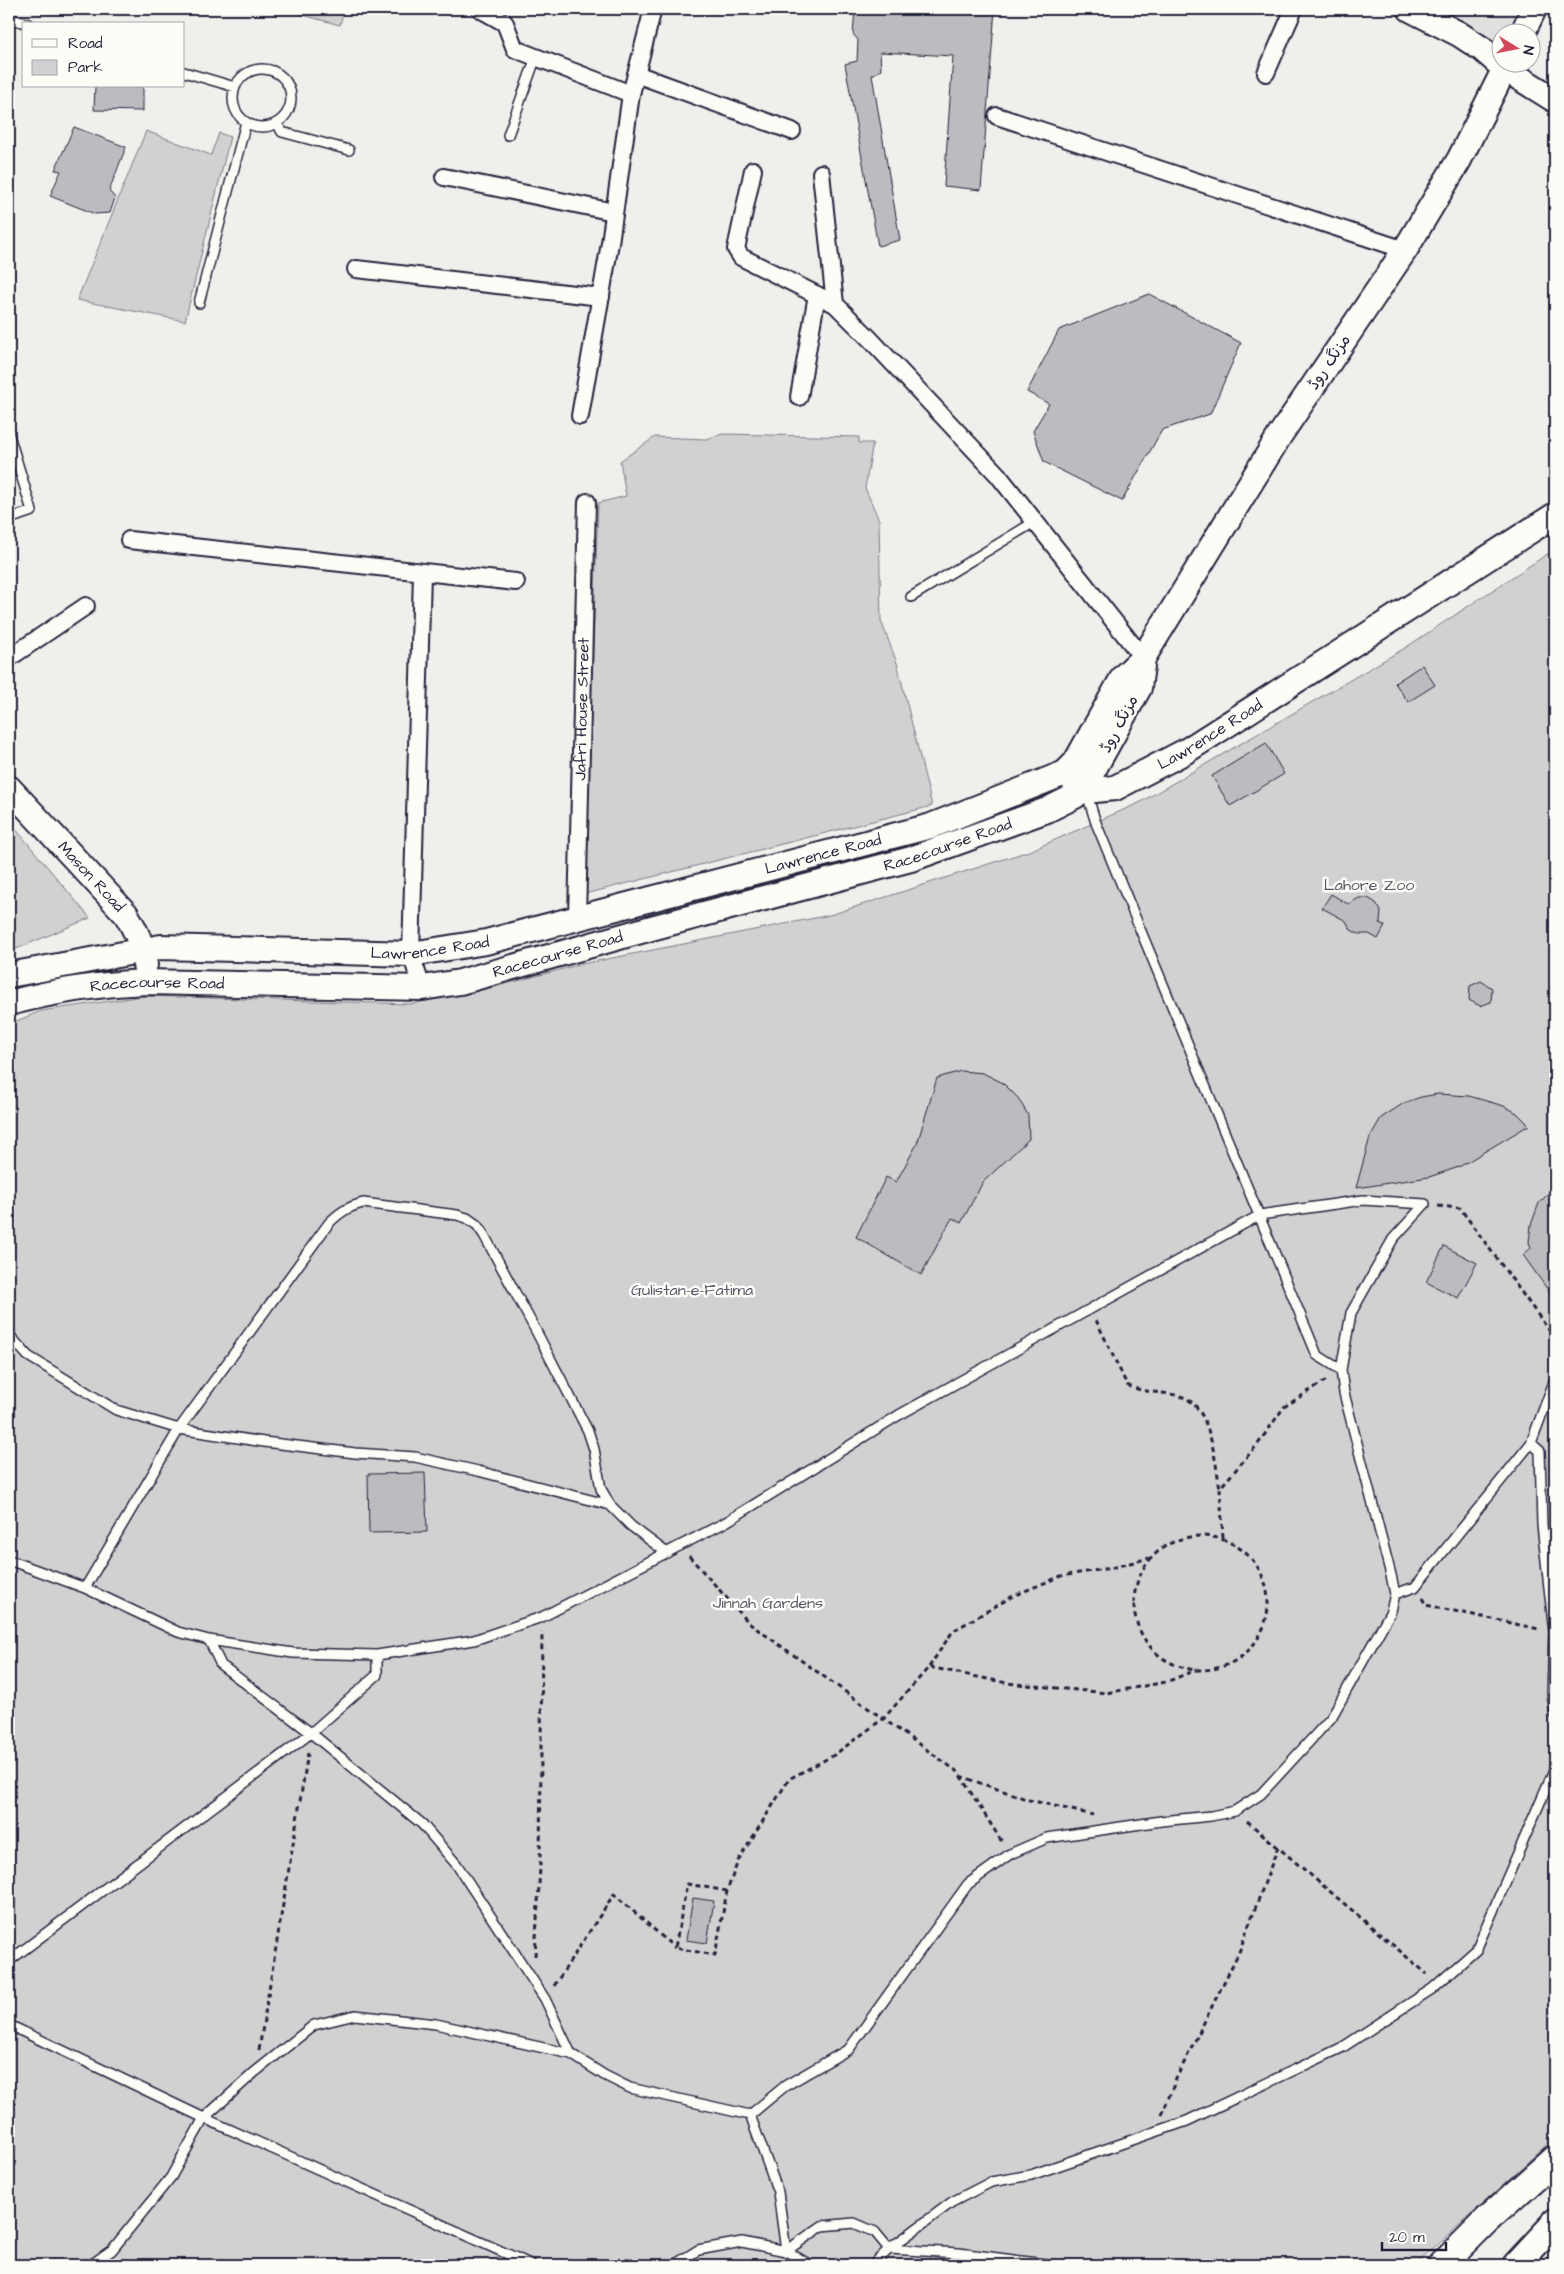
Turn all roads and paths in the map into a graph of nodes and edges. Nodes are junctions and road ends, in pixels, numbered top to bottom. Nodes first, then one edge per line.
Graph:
1 (480, 9) edge
2 (653, 9) edge
3 (1294, 9) edge
4 (1410, 9) edge
5 (1534, 9) edge
6 (9, 18) edge
7 (22, 22) edge
8 (1527, 22) edge
9 (1492, 56) edge
10 (536, 57) junction
11 (185, 72) edge
12 (1503, 72) edge
13 (1515, 72) edge
14 (1266, 73) dead end
15 (636, 74) junction
16 (235, 87) junction
17 (631, 94) junction
18 (1555, 100) edge
19 (997, 116) dead end
20 (246, 122) junction
21 (277, 123) junction
22 (792, 131) dead end
23 (508, 135) dead end
24 (349, 150) dead end
25 (753, 170) dead end
26 (821, 173) dead end
27 (444, 177) dead end
28 (614, 212) junction
29 (1405, 250) junction
30 (356, 269) dead end
31 (817, 295) junction
32 (601, 297) junction
33 (199, 303) dead end
34 (835, 304) junction
35 (800, 397) dead end
36 (580, 416) dead end
37 (9, 435) edge
38 (587, 502) dead end
39 (1555, 515) edge
40 (9, 519) edge
41 (1036, 521) junction
42 (129, 540) dead end
43 (422, 574) junction
44 (516, 582) dead end
45 (911, 598) dead end
46 (86, 606) dead end
47 (9, 658) edge
48 (1143, 658) junction
49 (1108, 747) junction
50 (1065, 773) junction
51 (1144, 773) junction
52 (1084, 787) junction
53 (9, 788) edge
54 (577, 918) junction
55 (144, 950) junction
56 (411, 954) junction
57 (9, 975) edge
58 (146, 982) junction
59 (422, 988) junction
60 (9, 1003) edge
61 (1426, 1204) junction
62 (1260, 1215) junction
63 (1091, 1309) junction
64 (9, 1335) edge
65 (1555, 1346) edge
66 (1341, 1370) junction
67 (1555, 1379) edge
68 (179, 1429) junction
69 (1532, 1443) junction
70 (1220, 1488) junction
71 (610, 1505) junction
72 (1223, 1538) junction
73 (680, 1546) junction
74 (667, 1553) junction
75 (1150, 1558) junction
76 (9, 1560) edge
77 (1415, 1587) junction
78 (85, 1588) junction
79 (1395, 1594) junction
80 (542, 1617) junction
81 (1554, 1632) junction
82 (209, 1640) junction
83 (377, 1655) junction
84 (929, 1667) junction
85 (1196, 1670) junction
86 (1555, 1714) edge
87 (884, 1718) junction
88 (311, 1733) junction
89 (1555, 1763) edge
90 (960, 1776) junction
91 (1235, 1811) junction
92 (1094, 1815) dead end
93 (1278, 1847) junction
94 (1010, 1854) junction
95 (727, 1891) junction
96 (675, 1948) junction
97 (9, 1961) edge
98 (534, 1982) junction
99 (1439, 1983) junction
100 (546, 1999) junction
101 (9, 2025) edge
102 (571, 2054) junction
103 (255, 2072) junction
104 (750, 2114) junction
105 (204, 2118) junction
106 (1155, 2132) junction
107 (1555, 2159) edge
108 (1555, 2223) edge
109 (889, 2249) junction
110 (786, 2251) junction
111 (91, 2265) edge
112 (532, 2265) edge
113 (674, 2265) edge
114 (810, 2265) edge
115 (873, 2265) edge
116 (1053, 2265) edge
117 (1442, 2265) edge
118 (1516, 2265) edge

1 - 10 street
2 - 15 street
3 - 14 street
4 - 9 main road
5 - 8 main road
6 - 7 lane
10 - 17 street
10 - 23 lane
11 - 16 lane
12 - 29 main road, مزنگ روڈ
13 - 18 main road
15 - 17 street
15 - 22 street
16 - 20 lane
16 - 21 lane
17 - 28 street
19 - 29 street
20 - 21 lane
20 - 33 lane
21 - 24 lane
25 - 31 street
26 - 34 street
27 - 28 street
28 - 32 street
29 - 48 main road, مزنگ روڈ
30 - 32 street
31 - 34 street
31 - 35 street
32 - 36 street
34 - 41 street
37 - 40 lane
38 - 54 street, Jafri House Street
39 - 51 main road, Lawrence Road
41 - 45 lane
41 - 48 street
42 - 43 street
43 - 44 street
43 - 56 street
46 - 47 street
48 - 49 main road, مزنگ روڈ
48 - 50 main road, مزنگ روڈ
49 - 51 main road
49 - 52 main road, مزنگ روڈ
50 - 52 main road
50 - 54 main road, Lawrence Road
51 - 52 main road, Lawrence Road
52 - 59 main road, Racecourse Road
52 - 62 lane
53 - 55 main road, Mason Road
54 - 56 main road, Lawrence Road
55 - 56 main road, Lawrence Road
55 - 57 main road, Lawrence Road
55 - 58 main road, Mason Road
56 - 59 street
58 - 59 main road, Racecourse Road
58 - 60 main road, Racecourse Road
61 - 62 lane
61 - 65 path
61 - 66 lane
62 - 63 lane
62 - 66 lane
63 - 70 path
63 - 73 lane
64 - 68 lane
66 - 70 path
66 - 79 lane
67 - 69 lane
68 - 71 lane
68 - 71 lane
68 - 78 lane
69 - 77 lane
69 - 81 lane
70 - 72 path
71 - 74 lane
72 - 75 path
72 - 85 path
73 - 74 lane
73 - 87 path
74 - 80 lane
75 - 84 path
75 - 85 path
76 - 78 lane
77 - 79 lane
77 - 81 path
78 - 82 lane
79 - 91 lane
80 - 83 lane
80 - 98 path
81 - 86 lane
82 - 83 lane
82 - 88 lane
83 - 88 lane
84 - 85 path
84 - 87 path
87 - 90 path
87 - 95 path
88 - 97 lane
88 - 98 lane
88 - 103 path
89 - 99 lane
90 - 92 path
90 - 94 path
91 - 93 path
91 - 94 lane
93 - 99 path
93 - 106 path
94 - 104 lane
95 - 96 path
95 - 96 path
96 - 100 path
98 - 100 lane
99 - 106 lane
100 - 102 lane
101 - 105 lane
102 - 103 lane
102 - 104 lane
103 - 105 lane
104 - 110 lane
105 - 111 lane
105 - 112 lane
106 - 109 lane
107 - 117 main road
108 - 118 main road
109 - 110 lane
109 - 115 lane
109 - 116 lane
110 - 113 lane
110 - 114 lane

